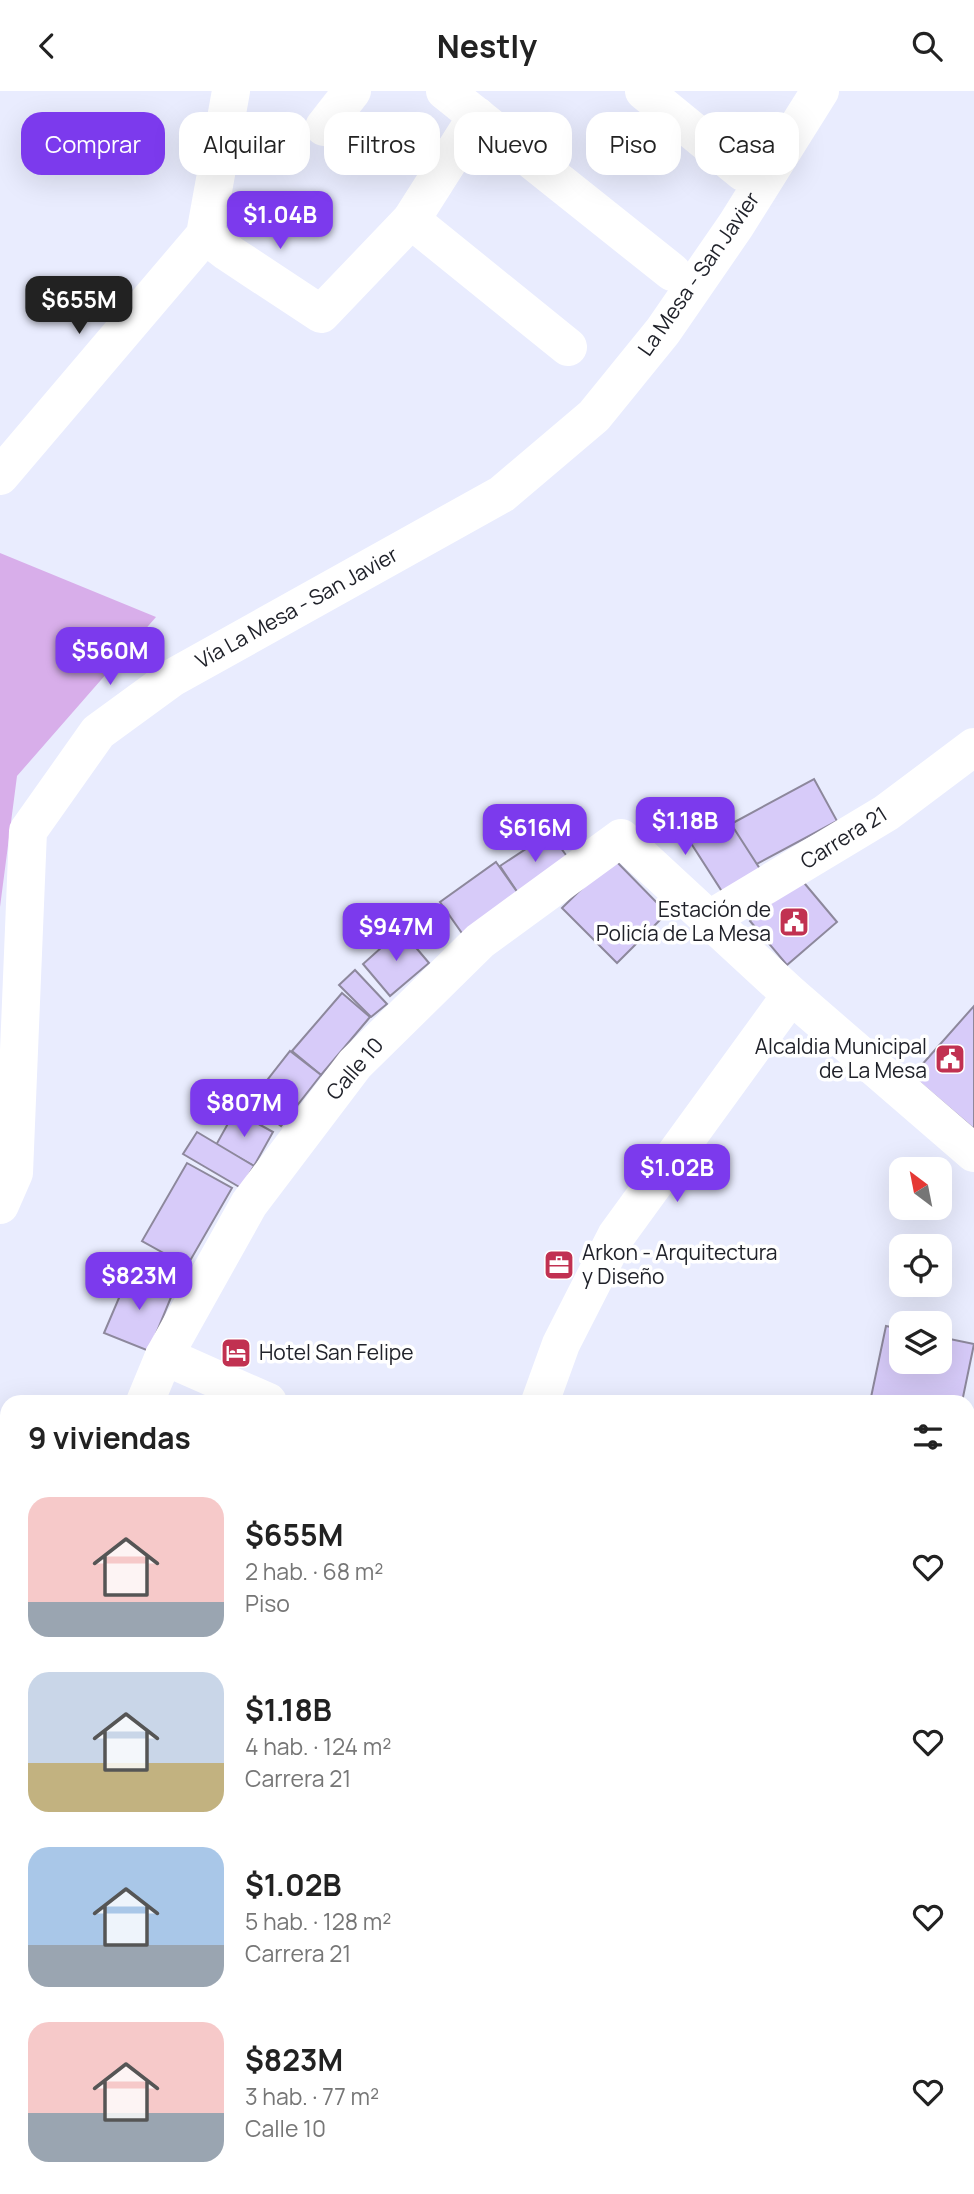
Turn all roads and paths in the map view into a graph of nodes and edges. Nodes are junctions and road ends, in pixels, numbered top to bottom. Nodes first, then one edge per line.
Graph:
1 (232, 91) edge
2 (352, 91) edge
3 (445, 91) edge
4 (644, 91) edge
5 (820, 91) edge
6 (336, 112) edge
7 (472, 112) edge
8 (695, 133) edge
9 (454, 152) edge
10 (551, 175) edge
11 (411, 220) junction
12 (205, 235) junction
13 (673, 272) dead end
14 (568, 347) dead end
15 (594, 416) joint
16 (0, 476) edge
17 (974, 747) edge
18 (708, 920) junction
19 (791, 995) junction
20 (974, 1153) edge
21 (0, 1205) edge
22 (164, 1356) junction
23 (148, 1395) edge
24 (252, 1395) edge
25 (542, 1395) edge

1 - 12 street
2 - 6 street
3 - 7 street
4 - 8 street
5 - 15 street, La Mesa - San Javier
9 - 11 street
10 - 13 street
11 - 12 street
11 - 14 street
12 - 16 street
15 - 21 street, Vía La Mesa - San Javier
17 - 18 street, Carrera 21
18 - 19 street
18 - 22 street, Calle 10
19 - 20 street
19 - 25 street
22 - 23 street, Calle 10
22 - 24 street

